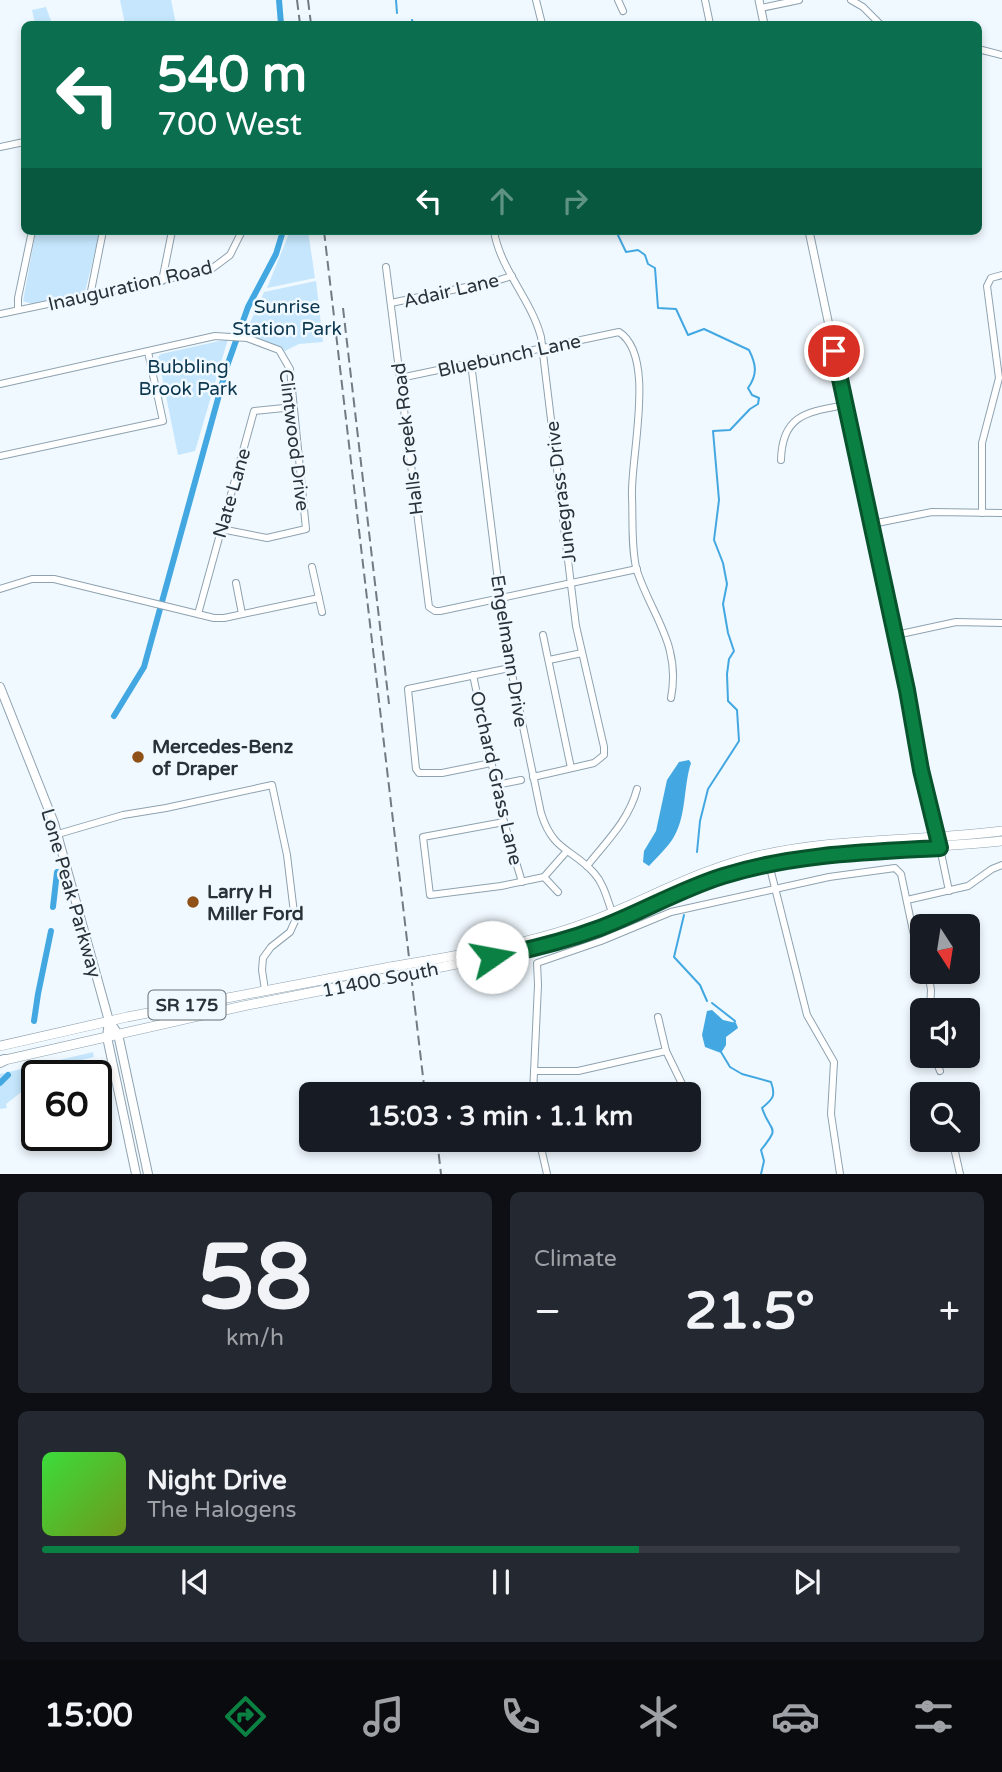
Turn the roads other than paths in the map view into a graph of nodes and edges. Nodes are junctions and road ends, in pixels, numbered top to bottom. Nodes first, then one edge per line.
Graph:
1 (536, 0) edge
2 (618, 0) edge
3 (705, 0) edge
4 (799, 0) edge
5 (851, 0) edge
6 (760, 4) edge
7 (623, 11) dead end
8 (541, 21) edge
9 (709, 21) edge
10 (877, 21) edge
11 (982, 50) edge
12 (1002, 55) edge
13 (21, 143) edge
14 (0, 147) edge
15 (31, 235) edge
16 (102, 235) edge
17 (171, 235) edge
18 (240, 235) edge
19 (495, 235) edge
20 (810, 235) edge
21 (386, 267) dead end
22 (1002, 275) edge
23 (512, 276) junction
24 (162, 281) junction
25 (90, 296) junction
26 (391, 303) junction
27 (19, 310) junction
28 (0, 314) edge
29 (542, 348) junction
30 (148, 352) junction
31 (471, 363) junction
32 (400, 378) junction
33 (0, 384) edge
34 (845, 405) junction
35 (294, 407) junction
36 (0, 456) edge
37 (781, 460) dead end
38 (982, 513) junction
39 (1002, 513) edge
40 (872, 524) junction
41 (221, 529) junction
42 (312, 567) dead end
43 (637, 569) junction
44 (236, 583) dead end
45 (571, 583) junction
46 (0, 590) edge
47 (319, 598) junction
48 (500, 598) junction
49 (322, 612) dead end
50 (198, 614) junction
51 (242, 614) junction
52 (1002, 623) edge
53 (543, 635) dead end
54 (896, 635) junction
55 (582, 653) junction
56 (549, 660) junction
57 (510, 668) junction
58 (473, 675) junction
59 (0, 687) edge
60 (671, 698) dead end
61 (491, 764) junction
62 (570, 768) junction
63 (533, 778) junction
64 (521, 780) dead end
65 (496, 785) junction
66 (637, 789) dead end
67 (504, 822) junction
68 (1002, 831) edge
69 (58, 834) junction
70 (937, 837) junction
71 (1002, 841) edge
72 (940, 848) junction
73 (566, 852) junction
74 (769, 863) junction
75 (1002, 865) edge
76 (587, 866) junction
77 (544, 877) junction
78 (522, 882) junction
79 (775, 889) junction
80 (949, 891) junction
81 (558, 892) dead end
82 (906, 900) junction
83 (612, 912) junction
84 (910, 918) edge
85 (563, 941) junction
86 (432, 965) junction
87 (390, 972) junction
88 (265, 990) junction
89 (658, 1017) dead end
90 (109, 1021) junction
91 (118, 1034) junction
92 (107, 1037) junction
93 (0, 1046) edge
94 (666, 1051) junction
95 (1, 1061) edge
96 (939, 1068) edge
97 (534, 1071) junction
98 (940, 1071) dead end
99 (534, 1082) edge
100 (681, 1082) edge
101 (542, 1152) edge
102 (955, 1152) dead end
103 (135, 1174) edge
104 (148, 1174) edge
105 (547, 1174) edge
106 (840, 1174) edge
107 (960, 1174) edge

1 - 8 street
2 - 7 street
3 - 9 street
4 - 6 street
5 - 10 street
11 - 12 street
13 - 14 street
15 - 27 street
16 - 25 street
17 - 24 street
18 - 24 street, Inauguration Road
19 - 23 street, Junegrass Drive
20 - 34 street
21 - 26 street, Halls Creek Road
22 - 38 street
23 - 26 street, Adair Lane
23 - 29 street, Junegrass Drive
24 - 25 street, Inauguration Road
25 - 27 street, Inauguration Road
26 - 32 street, Halls Creek Road
27 - 28 street, Inauguration Road
29 - 31 street, Bluebunch Lane
29 - 43 street, Bluebunch Lane
29 - 45 street, Junegrass Drive
30 - 33 street
30 - 35 street, Clintwood Drive
30 - 36 street
31 - 32 street, Bluebunch Lane
31 - 48 street, Engelmann Drive
32 - 48 street, Halls Creek Road
34 - 37 street
34 - 40 street
35 - 41 street, Nate Lane
35 - 41 street, Clintwood Drive
38 - 39 street
38 - 40 street
40 - 54 street
41 - 50 street, Nate Lane
42 - 47 street
43 - 45 street
43 - 60 street
44 - 51 street
45 - 48 street
45 - 55 street, Junegrass Drive
46 - 50 street
47 - 49 street
47 - 51 street
48 - 57 street, Engelmann Drive
50 - 51 street
52 - 54 street
53 - 56 street
54 - 70 street
55 - 56 street
55 - 62 street, Junegrass Drive
56 - 62 street
57 - 58 street
57 - 63 street, Engelmann Drive
58 - 61 street, Orchard Grass Lane
58 - 61 street
59 - 69 main road, Lone Peak Parkway
61 - 65 street, Orchard Grass Lane
62 - 63 street
63 - 73 street, Engelmann Drive
64 - 65 street
65 - 67 street, Orchard Grass Lane
66 - 76 street
67 - 78 street, Orchard Grass Lane
67 - 78 street
68 - 70 main road, 11400 South / SR 175
69 - 88 street
69 - 90 main road, Lone Peak Parkway
70 - 72 street
70 - 83 main road, 11400 South / SR 175
71 - 72 main road, 11400 South / SR 175
72 - 74 main road, 11400 South / SR 175
72 - 80 street
73 - 76 street, Engelmann Drive
73 - 77 street
74 - 79 street
74 - 85 main road, 11400 South / SR 175
75 - 80 street
76 - 83 street, Engelmann Drive
77 - 78 street
77 - 81 street
79 - 82 street
79 - 97 street
79 - 106 street
80 - 82 street
82 - 84 street
83 - 85 main road
83 - 86 main road, 11400 South / SR 175
85 - 86 main road, 11400 South / SR 175
86 - 87 main road, 11400 South / SR 175, bridge
87 - 88 main road, 11400 South / SR 175
87 - 91 main road, 11400 South / SR 175
88 - 90 main road, 11400 South / SR 175
89 - 94 street
90 - 91 main road
90 - 92 main road
90 - 93 main road, 11400 South / SR 175
91 - 92 main road, 11400 South / SR 175
91 - 104 main road
92 - 95 main road, 11400 South / SR 175
92 - 103 main road
94 - 97 street
94 - 100 street
96 - 98 street
97 - 99 street
101 - 105 street
102 - 107 street

